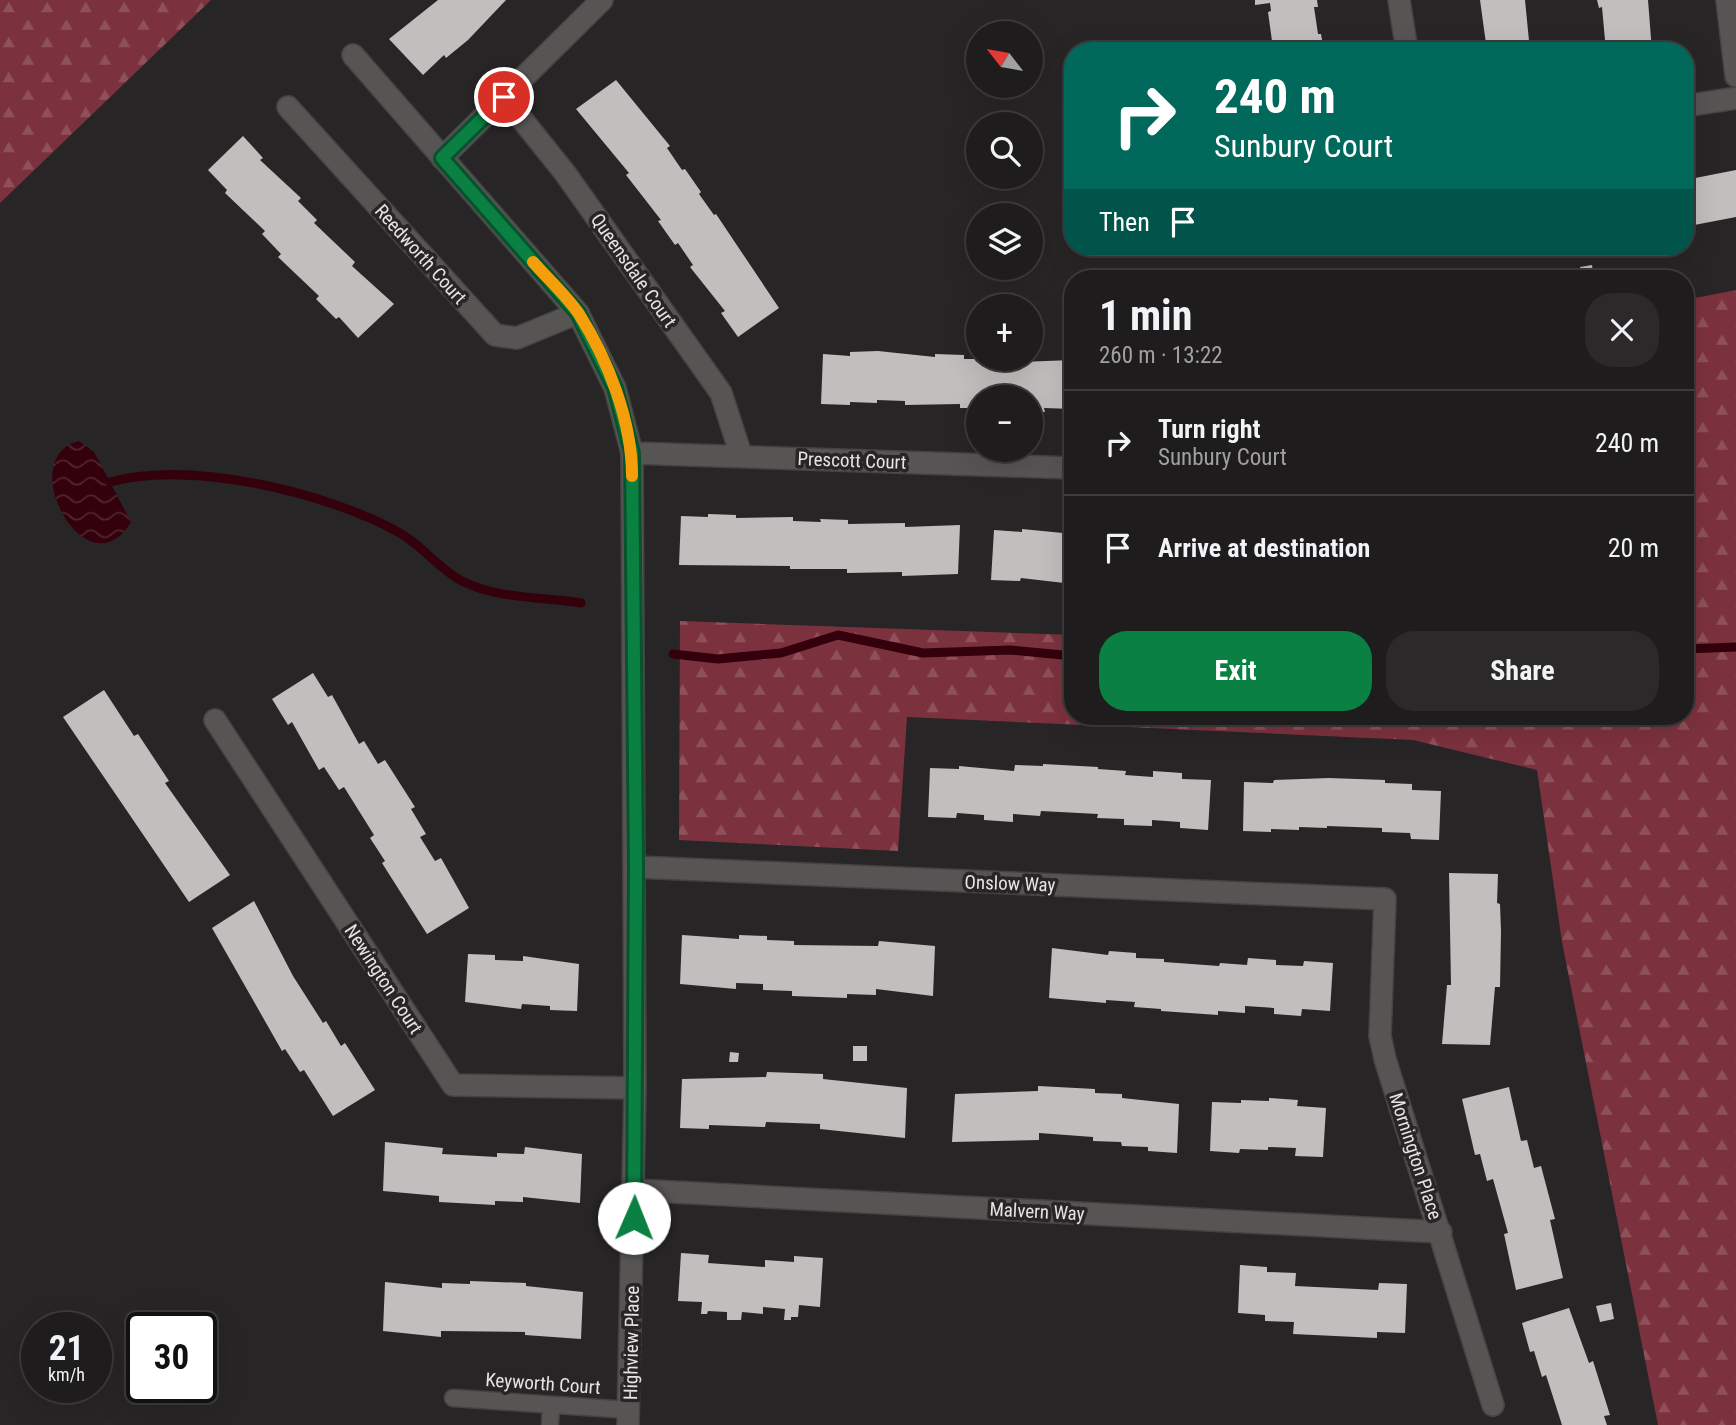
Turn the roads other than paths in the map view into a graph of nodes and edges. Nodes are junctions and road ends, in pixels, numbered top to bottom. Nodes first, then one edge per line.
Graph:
1 (601, 0) edge
2 (1399, 0) edge
3 (1727, 0) edge
4 (1406, 42) edge
5 (353, 55) dead end
6 (1736, 76) edge
7 (504, 97) junction
8 (1736, 98) edge
9 (1694, 105) edge
10 (288, 107) dead end
11 (442, 158) junction
12 (578, 313) junction
13 (632, 453) junction
14 (741, 455) junction
15 (1064, 468) edge
16 (215, 720) dead end
17 (636, 867) junction
18 (1385, 900) joint
19 (635, 1087) junction
20 (634, 1190) junction
21 (1441, 1232) junction
22 (453, 1398) dead end
23 (551, 1405) junction
24 (1493, 1405) dead end
25 (629, 1417) edge
26 (550, 1425) edge

1 - 7 street
2 - 4 street
3 - 6 street
5 - 11 street, Highview Place
7 - 11 street
7 - 14 street, Queensdale Court
8 - 9 street
10 - 12 street, Reedworth Court
11 - 12 street, Highview Place
12 - 13 street, Highview Place
13 - 14 street, Prescott Court
13 - 17 street, Highview Place
14 - 15 street, Prescott Court
16 - 19 street, Newington Court
17 - 18 street, Onslow Way
17 - 19 street, Highview Place
18 - 21 street, Mornington Place
19 - 20 street, Highview Place
20 - 21 street, Malvern Way
20 - 25 street, Highview Place
21 - 24 street, Mornington Place
22 - 23 lane, Keyworth Court
23 - 25 lane, Keyworth Court
23 - 26 lane

